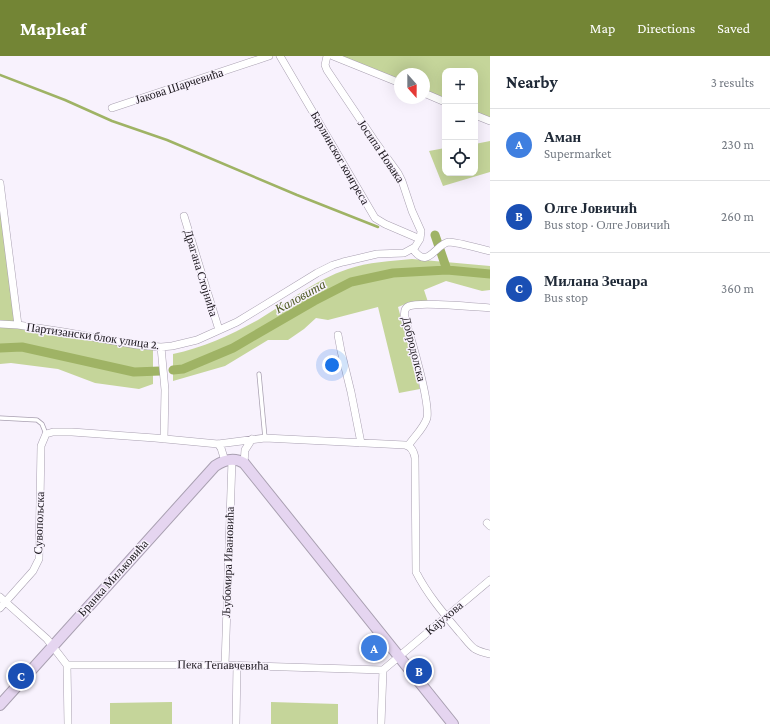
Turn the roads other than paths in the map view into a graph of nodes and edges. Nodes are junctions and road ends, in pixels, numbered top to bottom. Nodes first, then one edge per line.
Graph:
1 (269, 56) edge
2 (280, 56) edge
3 (327, 56) edge
4 (333, 56) edge
5 (394, 81) edge
6 (430, 96) edge
7 (442, 101) edge
8 (112, 108) dead end
9 (478, 116) edge
10 (490, 121) edge
11 (0, 182) edge
12 (184, 216) dead end
13 (420, 239) junction
14 (413, 249) junction
15 (490, 251) edge
16 (490, 308) edge
17 (0, 324) edge
18 (18, 325) junction
19 (219, 330) junction
20 (338, 335) dead end
21 (161, 347) junction
22 (259, 374) dead end
23 (0, 418) edge
24 (46, 434) junction
25 (264, 438) junction
26 (164, 439) junction
27 (252, 439) junction
28 (361, 443) junction
29 (218, 444) junction
30 (408, 446) junction
31 (228, 461) junction
32 (244, 464) junction
33 (490, 580) edge
34 (0, 597) edge
35 (6, 602) junction
36 (0, 608) edge
37 (446, 616) junction
38 (52, 646) junction
39 (490, 654) edge
40 (398, 656) junction
41 (67, 665) junction
42 (225, 665) junction
43 (237, 665) junction
44 (383, 670) junction
45 (0, 705) edge
46 (68, 724) edge
47 (236, 724) edge
48 (381, 724) edge
49 (453, 724) edge

1 - 8 street, Јакова Шарчевића
2 - 13 street, Берлинског конгреса
3 - 13 street, Јосипа Новака
4 - 5 street
6 - 7 street
9 - 10 street
11 - 18 street
12 - 19 street, Драгана Стојнића
13 - 14 street
14 - 15 street
14 - 19 street, Партизански блок улица 2.
16 - 30 street, Добродолска
17 - 18 street, Партизански блок улица 2.
18 - 21 street, Партизански блок улица 2.
19 - 21 street, Партизански блок улица 2.
20 - 28 street
21 - 26 street
22 - 25 lane
23 - 24 lane
24 - 26 street
24 - 35 street, Сувопољска
25 - 27 street
25 - 28 street
26 - 29 street
27 - 29 street
27 - 32 street
28 - 30 street
29 - 31 street
30 - 37 street
31 - 32 street
31 - 38 street, Бранка Миљковића
31 - 42 street, Љубомира Ивановића
32 - 40 street
33 - 37 street, Кајухова
34 - 35 street
35 - 36 street, Сувопољска
35 - 38 street
37 - 39 street
37 - 40 street, Кајухова
38 - 41 street
38 - 45 street, Бранка Миљковића
40 - 44 street
40 - 49 street
41 - 42 street, Пека Тепавчевића
41 - 46 street
42 - 43 street, Пека Тепавчевића
43 - 44 street, Пека Тепавчевића
43 - 47 street
44 - 48 street

